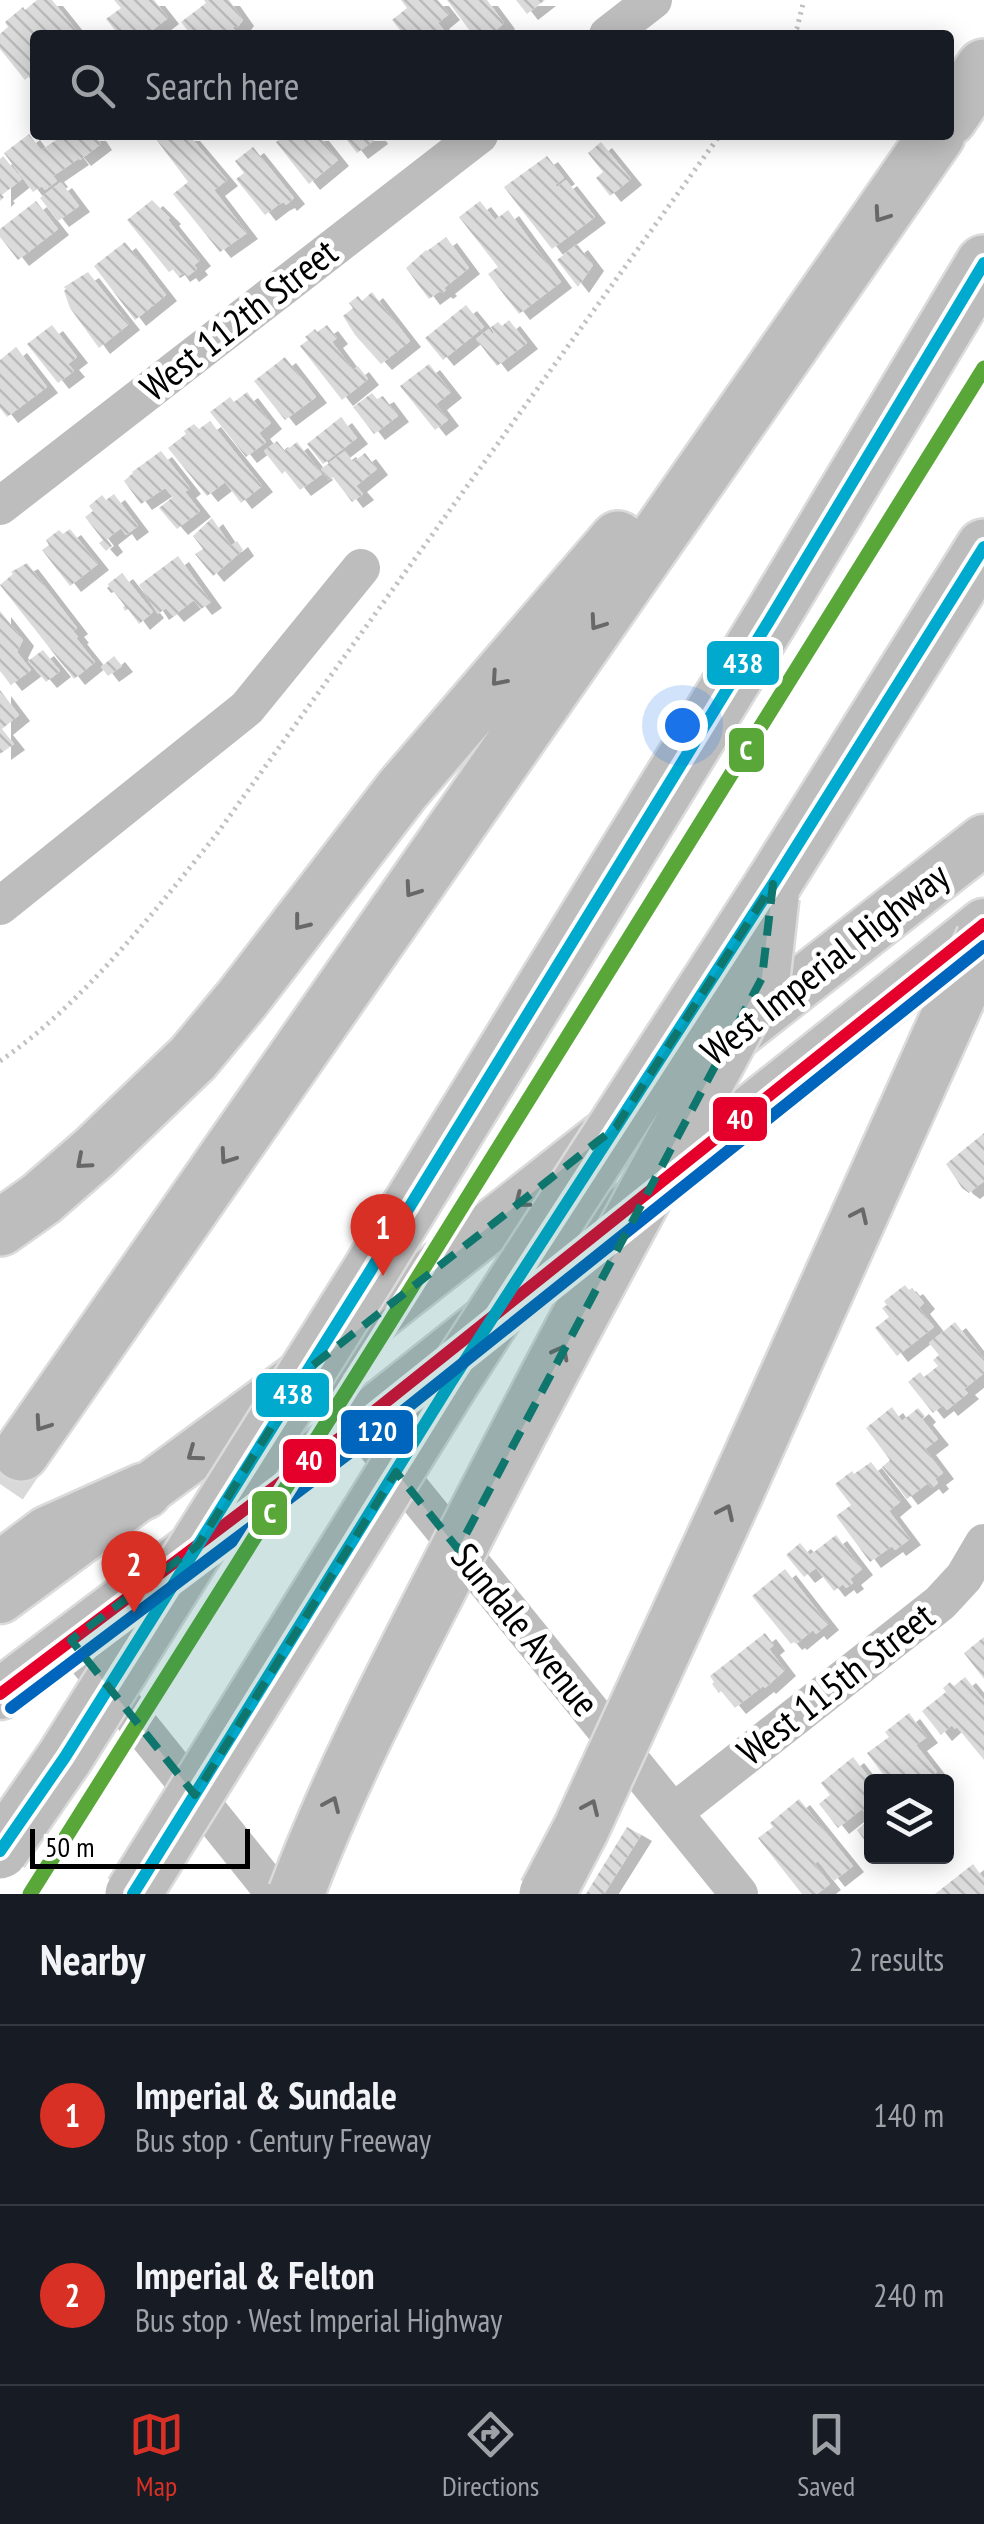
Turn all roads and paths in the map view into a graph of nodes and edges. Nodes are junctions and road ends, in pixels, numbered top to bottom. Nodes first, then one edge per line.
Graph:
1 (653, 0) edge
2 (804, 0) edge
3 (614, 30) edge
4 (796, 30) edge
5 (472, 140) edge
6 (933, 140) edge
7 (984, 264) edge
8 (813, 313) junction
9 (0, 506) edge
10 (984, 546) edge
11 (362, 568) dead end
12 (984, 840) edge
13 (773, 884) junction
14 (0, 906) edge
15 (984, 924) edge
16 (984, 938) edge
17 (0, 1228) edge
18 (312, 1366) junction
19 (357, 1425) junction
20 (21, 1454) tunnel mouth
21 (144, 1491) junction
22 (984, 1544) edge
23 (0, 1570) edge
24 (0, 1598) edge
25 (71, 1640) junction
26 (0, 1694) edge
27 (674, 1812) junction
28 (0, 1850) edge
29 (133, 1894) edge
30 (276, 1894) edge
31 (296, 1894) edge
32 (547, 1894) edge
33 (739, 1894) edge

1 - 3 street
2 - 4 path
5 - 9 street, West 112th Street
6 -> 8 highway
7 - 28 highway, bridge
8 -> 17 highway
8 -> 20 highway
10 - 13 highway
11 - 14 street
12 -> 18 main road, West Imperial Highway
13 - 29 highway, bridge
31 -> 13 highway, bridge
15 - 19 main road, West Imperial Highway
32 -> 16 highway, bridge
18 - 19 street, Sundale Avenue
18 -> 21 main road, West Imperial Highway
19 - 25 main road, West Imperial Highway
19 - 27 street, Sundale Avenue
21 - 23 highway
21 - 24 main road, West Imperial Highway
22 - 27 street, West 115th Street
25 - 26 main road, West Imperial Highway
25 - 30 street
27 - 33 street, Sundale Avenue

